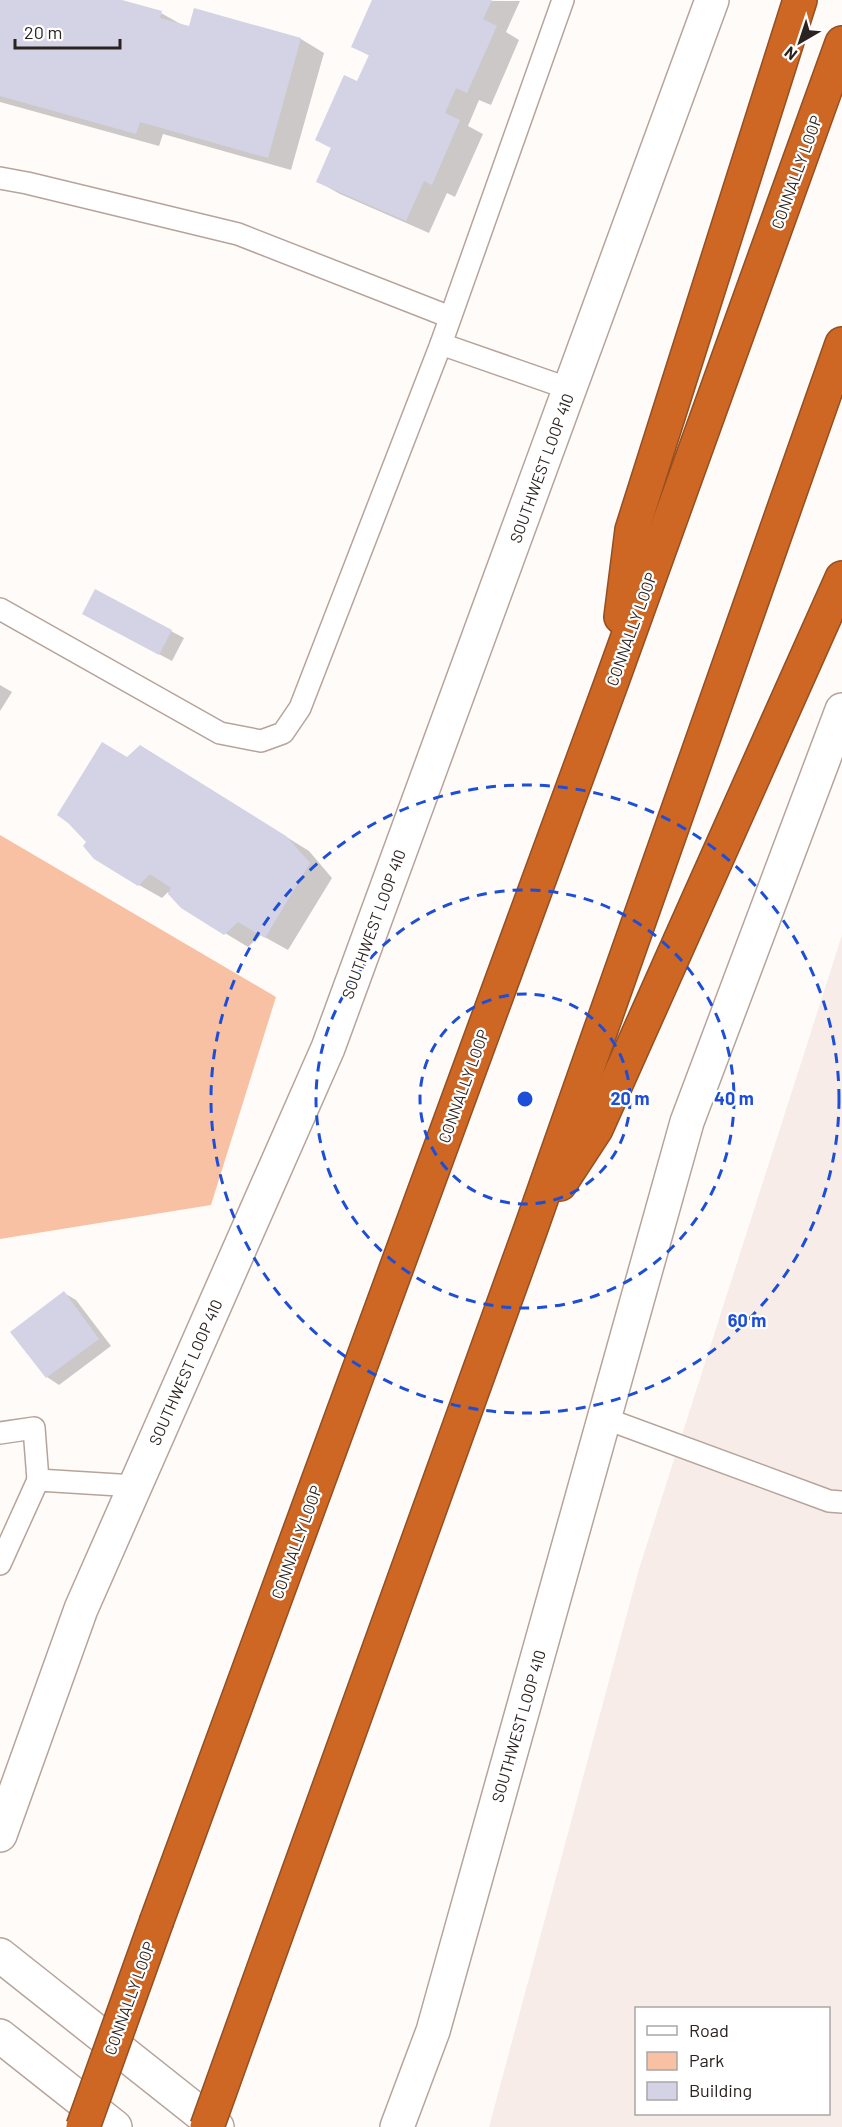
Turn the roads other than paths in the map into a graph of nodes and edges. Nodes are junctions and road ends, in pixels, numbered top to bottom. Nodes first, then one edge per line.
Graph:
1 (563, 0) edge
2 (712, 0) edge
3 (800, 0) edge
4 (842, 43) edge
5 (0, 178) edge
6 (450, 317) junction
7 (441, 344) junction
8 (842, 344) edge
9 (570, 389) junction
10 (842, 579) edge
11 (0, 609) edge
12 (612, 681) junction
13 (842, 710) edge
14 (531, 1228) junction
15 (604, 1418) junction
16 (0, 1433) edge
17 (38, 1480) junction
18 (135, 1486) junction
19 (842, 1502) edge
20 (0, 1564) edge
21 (40, 1722) junction
22 (0, 1766) edge
23 (0, 1835) edge
24 (0, 1955) edge
25 (0, 2036) edge
26 (83, 2127) edge
27 (115, 2127) edge
28 (207, 2127) edge
29 (217, 2127) edge
30 (397, 2127) edge

1 - 6 lane
2 - 9 main road, SOUTHWEST LOOP 410
3 - 12 highway
4 - 12 highway, CONNALLY LOOP
5 - 6 lane
6 - 7 lane
7 - 9 lane
7 - 11 lane
8 - 14 highway
9 - 18 main road, SOUTHWEST LOOP 410
10 - 14 highway
12 - 26 highway, CONNALLY LOOP, bridge
13 - 15 main road, SOUTHWEST LOOP 410
14 - 28 highway, bridge
15 - 19 lane
15 - 30 main road, SOUTHWEST LOOP 410
16 - 17 lane
17 - 18 lane
17 - 20 lane
18 - 21 main road, SOUTHWEST LOOP 410
21 - 22 main road
21 - 23 main road, SOUTHWEST LOOP 410
24 - 29 main road
25 - 27 main road

